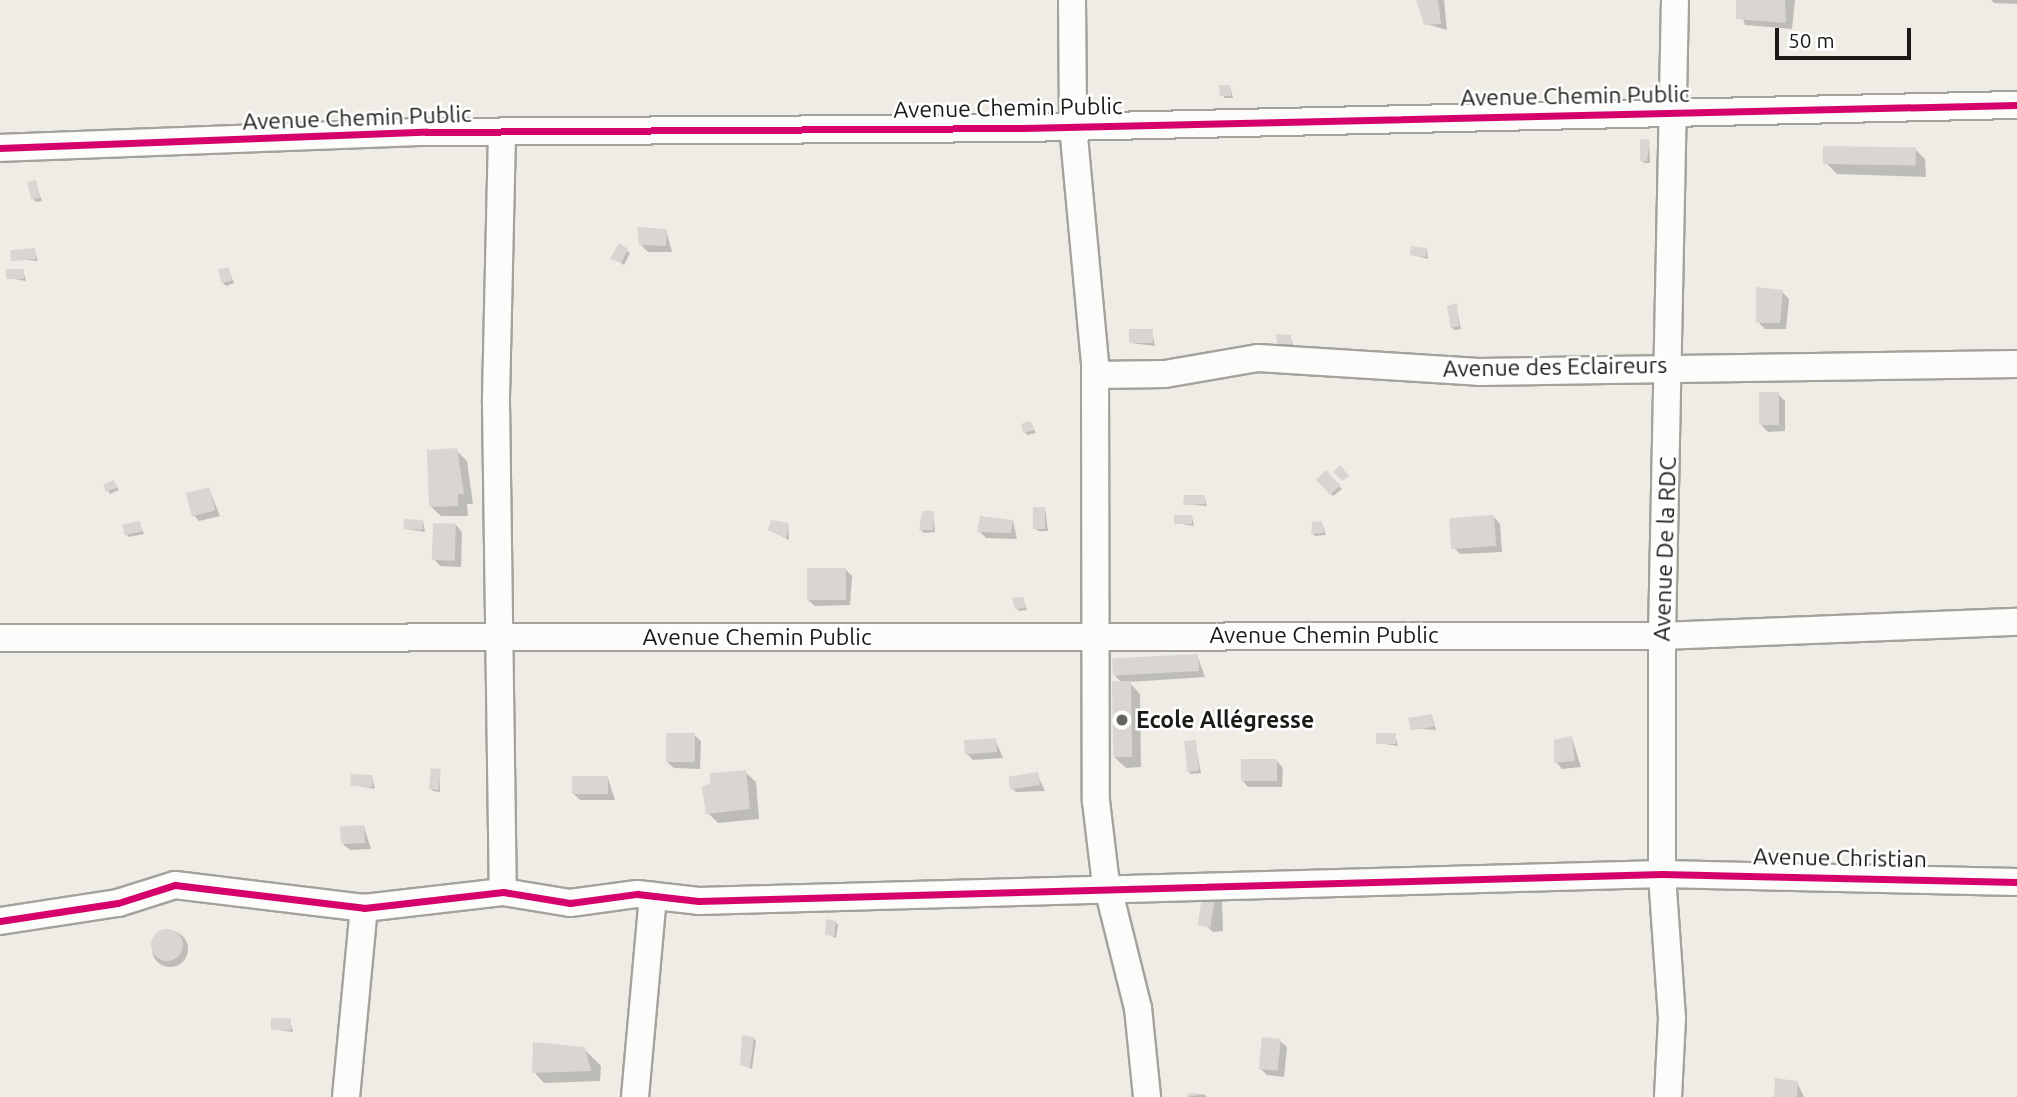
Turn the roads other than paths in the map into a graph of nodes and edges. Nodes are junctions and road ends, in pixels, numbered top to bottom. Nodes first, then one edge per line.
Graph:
1 (1072, 0) edge
2 (1675, 0) edge
3 (2017, 105) edge
4 (1672, 113) junction
5 (1073, 126) junction
6 (502, 133) junction
7 (0, 148) edge
8 (2017, 364) edge
9 (1670, 365) junction
10 (1095, 375) junction
11 (2017, 622) edge
12 (1095, 635) junction
13 (1662, 636) junction
14 (0, 638) edge
15 (502, 638) junction
16 (1662, 874) junction
17 (2017, 882) edge
18 (1108, 885) junction
19 (503, 892) junction
20 (653, 896) junction
21 (364, 908) junction
22 (0, 921) edge
23 (346, 1097) edge
24 (635, 1097) edge
25 (1147, 1097) edge
26 (1668, 1097) edge

1 - 5 street
2 - 4 street, Avenue De la RDC
3 - 4 street, Avenue Chemin Public
4 - 5 street, Avenue Chemin Public
4 - 9 street, Avenue De la RDC
5 - 6 street, Avenue Chemin Public
5 - 10 street
6 - 7 street, Avenue Chemin Public
6 - 15 street
8 - 9 street, Avenue des Eclaireurs
9 - 10 street, Avenue des Eclaireurs
9 - 13 street, Avenue De la RDC
10 - 12 street
11 - 13 street, Avenue Chemin Public
12 - 13 street, Avenue Chemin Public
12 - 15 street, Avenue Chemin Public
12 - 18 street
13 - 16 street, Avenue De la RDC
14 - 15 street, Avenue Chemin Public
15 - 19 street
16 - 17 street, Avenue Christian
16 - 18 street, Avenue Christian
16 - 26 street, Avenue De la RDC
18 - 20 street, Avenue Christian
18 - 25 street
19 - 20 street, Avenue Christian
19 - 21 street, Avenue Christian
20 - 24 street
21 - 22 street, Avenue Christian
21 - 23 street

